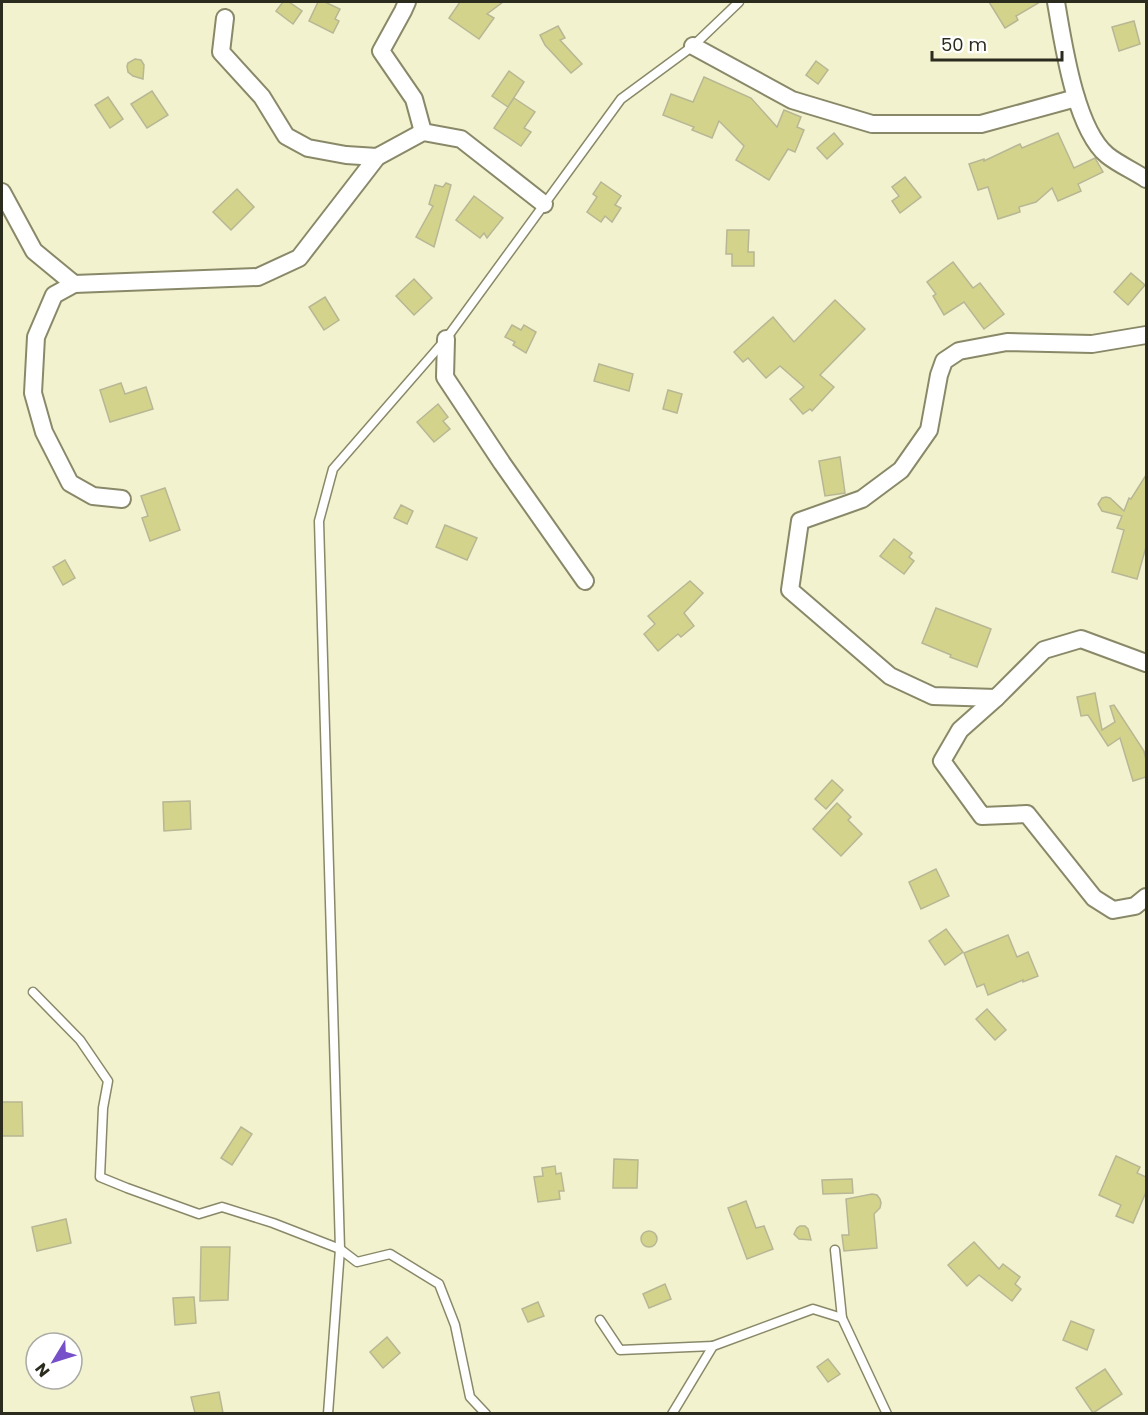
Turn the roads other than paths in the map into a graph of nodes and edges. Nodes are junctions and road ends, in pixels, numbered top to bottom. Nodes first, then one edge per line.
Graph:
1 (407, 2) edge
2 (739, 2) edge
3 (1056, 2) edge
4 (225, 18) dead end
5 (693, 46) junction
6 (1076, 98) junction
7 (423, 132) junction
8 (377, 157) junction
9 (1146, 179) edge
10 (2, 192) edge
11 (544, 204) junction
12 (74, 284) junction
13 (1146, 335) edge
14 (446, 339) junction
15 (122, 499) dead end
16 (585, 581) dead end
17 (1146, 663) edge
18 (996, 698) junction
19 (1146, 897) edge
20 (33, 992) dead end
21 (339, 1249) junction
22 (834, 1250) dead end
23 (842, 1318) junction
24 (600, 1320) dead end
25 (713, 1346) junction
26 (328, 1413) edge
27 (486, 1413) edge
28 (672, 1413) edge
29 (887, 1413) edge

1 - 7 street
2 - 5 lane
3 - 6 street
4 - 8 street
5 - 6 street
5 - 11 lane
6 - 9 street
7 - 8 street
7 - 11 street
8 - 12 street
10 - 12 street
11 - 14 lane
12 - 15 street
13 - 18 street
14 - 16 street
14 - 21 lane
17 - 18 street
18 - 19 street
20 - 21 lane
21 - 26 lane
21 - 27 lane
22 - 23 lane
23 - 25 lane
23 - 29 lane
24 - 25 lane
25 - 28 lane

